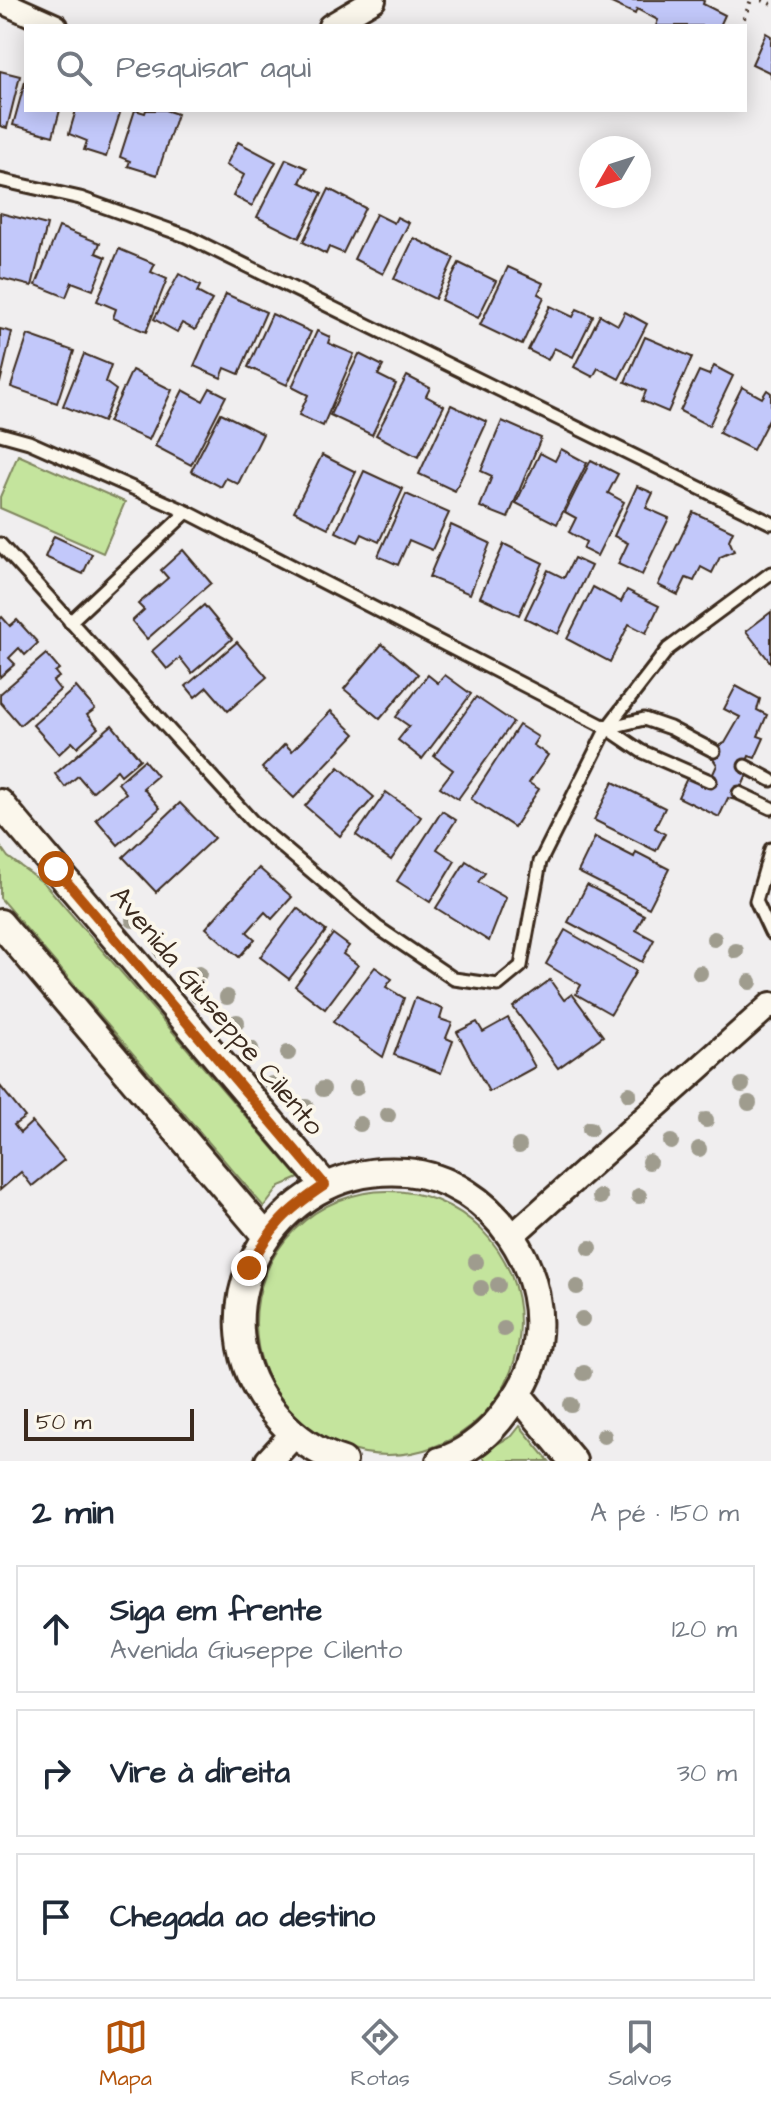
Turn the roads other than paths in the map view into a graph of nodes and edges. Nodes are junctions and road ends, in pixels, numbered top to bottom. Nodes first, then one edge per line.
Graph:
1 (374, 0) edge
2 (0, 1) edge
3 (52, 24) edge
4 (333, 24) edge
5 (0, 180) edge
6 (0, 434) edge
7 (187, 512) junction
8 (771, 523) edge
9 (0, 544) edge
10 (771, 573) edge
11 (70, 622) junction
12 (607, 728) junction
13 (714, 751) dead end
14 (745, 766) dead end
15 (771, 780) edge
16 (710, 781) dead end
17 (739, 793) dead end
18 (0, 803) edge
19 (771, 808) edge
20 (771, 849) edge
21 (0, 923) edge
22 (771, 933) edge
23 (771, 1004) edge
24 (325, 1185) junction
25 (266, 1236) junction
26 (512, 1236) junction
27 (519, 1396) junction
28 (293, 1435) junction
29 (269, 1461) edge
30 (343, 1461) edge
31 (444, 1461) edge
32 (573, 1461) edge

1 - 4 street
2 - 3 street
5 - 8 lane
6 - 7 lane
7 - 11 lane
7 - 12 lane
9 - 11 lane
10 - 12 lane
11 - 12 lane
12 - 13 lane
12 - 16 lane
14 - 15 lane
17 - 19 lane
18 - 24 street, Avenida Giuseppe Cilento
20 - 22 lane
21 - 25 street
23 - 26 street
24 - 25 street
24 - 26 street
25 - 28 street
26 - 27 street
27 - 31 street
27 - 32 street
28 - 29 street
28 - 30 street

